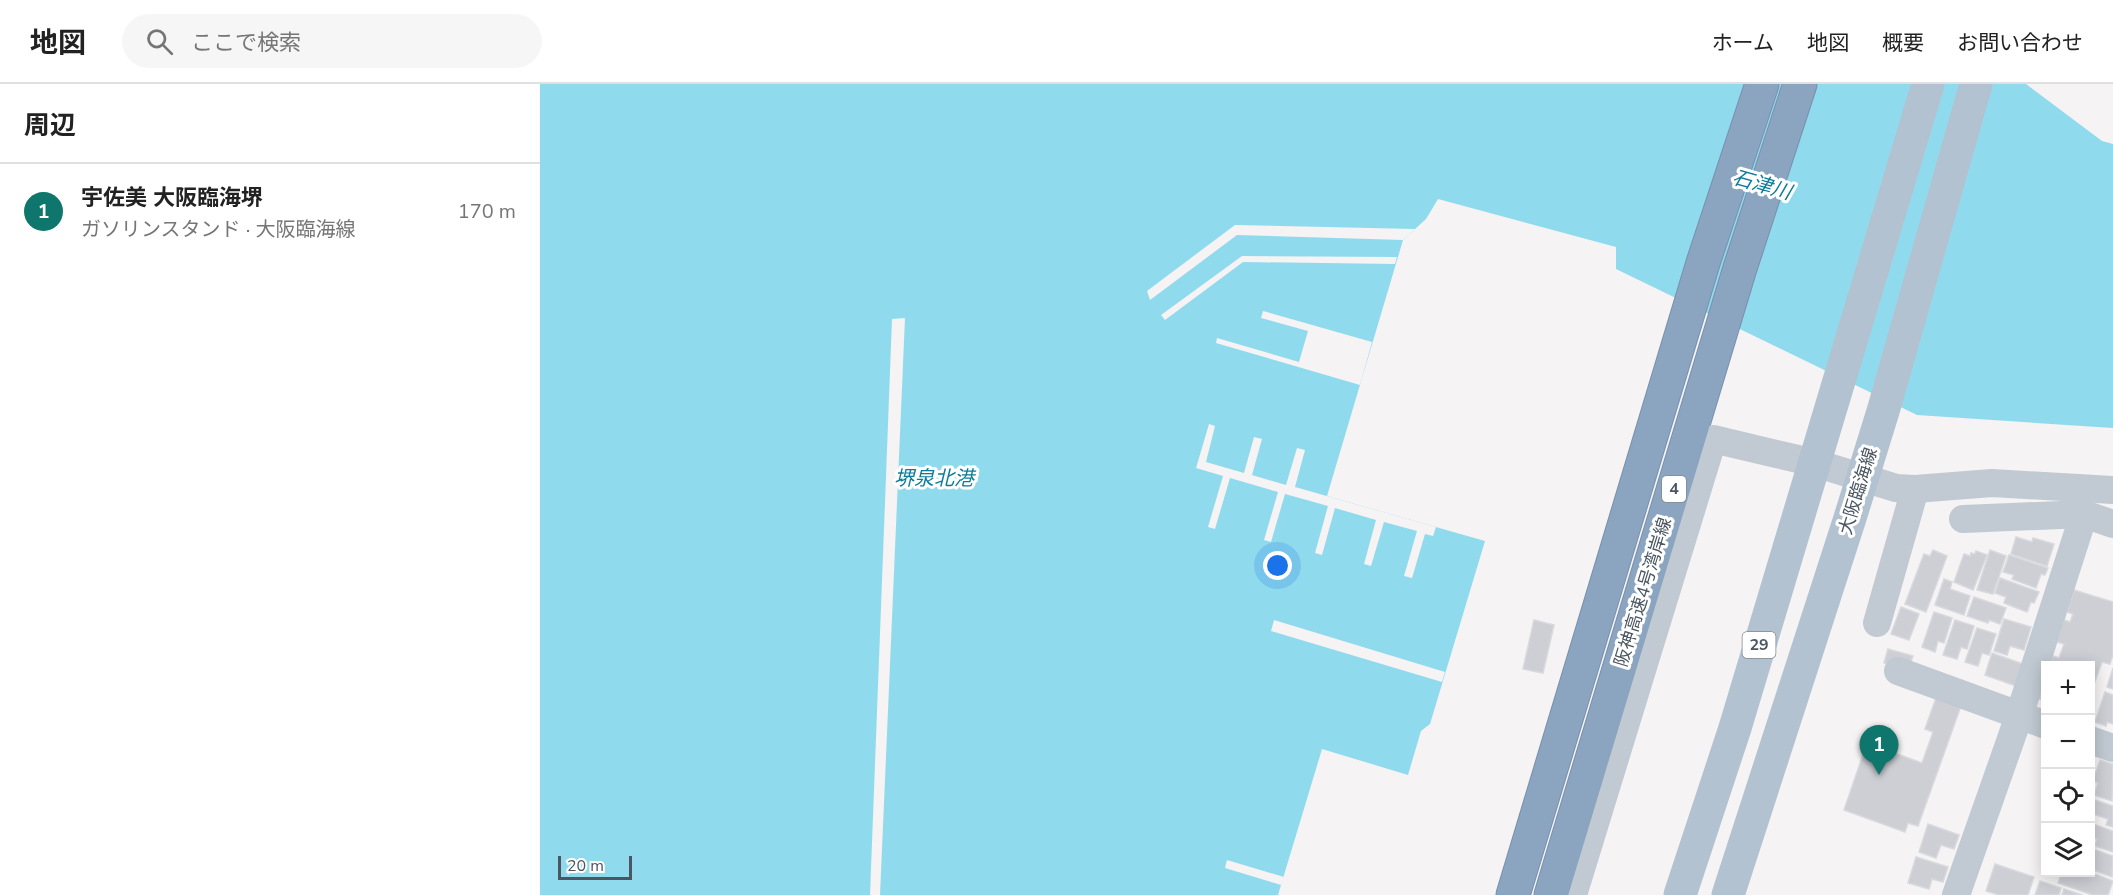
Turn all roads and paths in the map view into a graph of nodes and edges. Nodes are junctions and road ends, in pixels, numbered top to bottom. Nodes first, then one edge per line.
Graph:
1 (1761, 84) edge
2 (1800, 84) edge
3 (1928, 84) edge
4 (1976, 84) edge
5 (1815, 464) junction
6 (1862, 478) junction
7 (1915, 489) junction
8 (2113, 490) edge
9 (2084, 514) junction
10 (1963, 519) dead end
11 (2113, 524) edge
12 (1877, 623) dead end
13 (1898, 671) dead end
14 (2019, 716) junction
15 (2041, 723) edge
16 (2095, 741) edge
17 (2113, 748) edge
18 (1513, 895) edge
19 (1551, 895) edge
20 (1573, 895) edge
21 (1680, 895) edge
22 (1728, 895) edge
23 (1956, 895) edge

1 - 18 highway, 阪神高速4号湾岸線 / 4
2 - 19 highway, 阪神高速4号湾岸線 / 4
3 - 5 main road, 29
4 - 6 main road, 大阪臨海線
5 - 6 street
5 - 20 street
5 - 21 main road, 29
6 - 7 street
6 - 22 main road, 大阪臨海線
7 - 8 street
7 - 12 street
9 - 10 street
9 - 11 street
9 - 14 street
13 - 14 street
14 - 15 street
14 - 23 street
16 - 17 street

